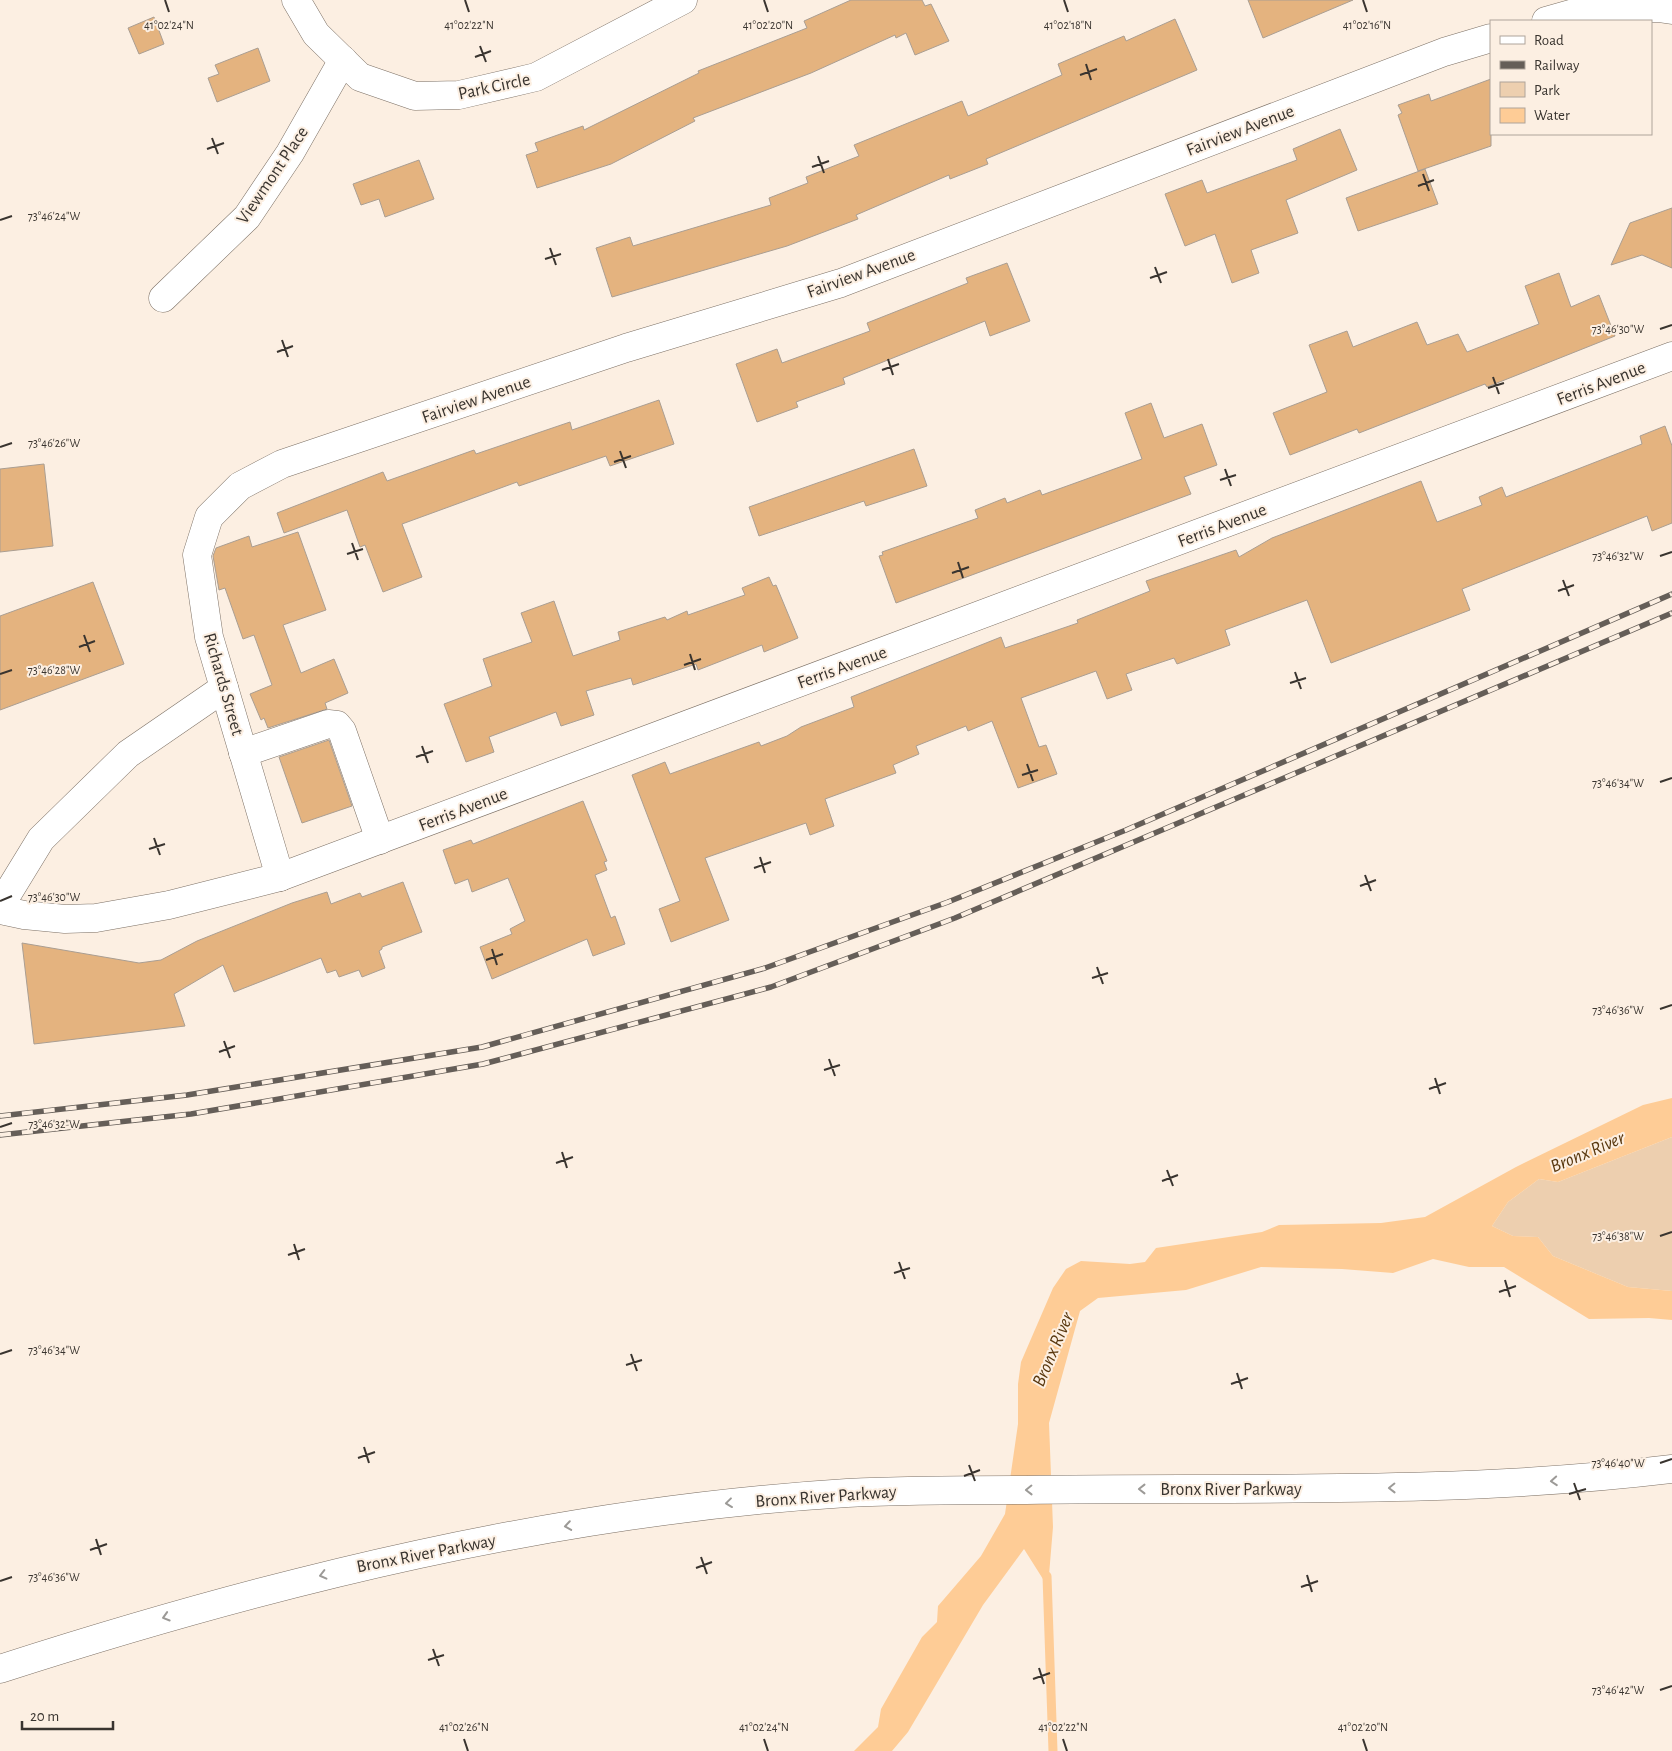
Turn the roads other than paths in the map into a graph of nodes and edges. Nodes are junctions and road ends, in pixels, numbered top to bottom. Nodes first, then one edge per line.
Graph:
1 (296, 0) edge
2 (683, 0) edge
3 (1580, 5) edge
4 (1672, 10) edge
5 (1548, 20) edge
6 (1490, 38) edge
7 (343, 60) junction
8 (163, 298) dead end
9 (1672, 356) edge
10 (230, 496) joint
11 (224, 688) junction
12 (243, 753) junction
13 (380, 840) junction
14 (280, 877) junction
15 (0, 906) edge
16 (0, 910) edge
17 (1672, 1469) edge
18 (0, 1669) edge

1 - 7 main road, Park Circle
2 - 7 main road, Park Circle
3 - 4 main road
3 - 5 main road
6 - 10 main road, Fairview Avenue
7 - 8 main road, Viewmont Place
9 - 13 main road, Ferris Avenue
10 - 11 main road, Richards Street
11 - 12 main road, Richards Street
11 - 15 main road
12 - 13 main road
12 - 14 main road, Richards Street
13 - 14 main road, Ferris Avenue
14 - 16 main road, Ferris Avenue
17 -> 18 main road, Bronx River Parkway

